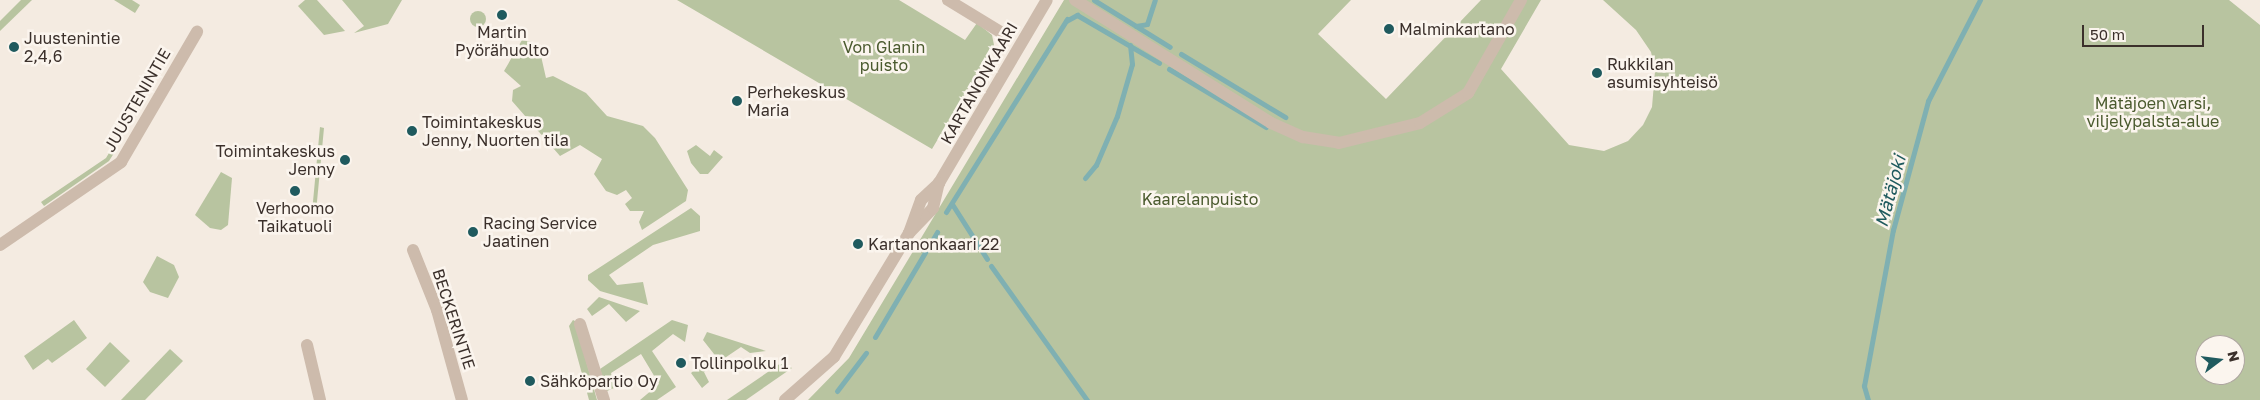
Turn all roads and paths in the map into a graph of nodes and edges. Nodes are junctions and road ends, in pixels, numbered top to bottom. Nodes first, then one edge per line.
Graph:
1 (948, 0) edge
2 (1047, 0) edge
3 (1075, 0) edge
4 (1521, 0) edge
5 (197, 32) dead end
6 (1007, 36) dead end
7 (0, 245) edge
8 (413, 250) dead end
9 (580, 324) dead end
10 (307, 345) dead end
11 (320, 400) edge
12 (462, 400) edge
13 (604, 400) edge
14 (785, 400) edge

1 - 6 street
2 - 14 street, KARTANONKAARI
3 - 4 street
5 - 7 street, JUUSTENINTIE
8 - 12 street, BECKERINTIE
9 - 13 street
10 - 11 street

